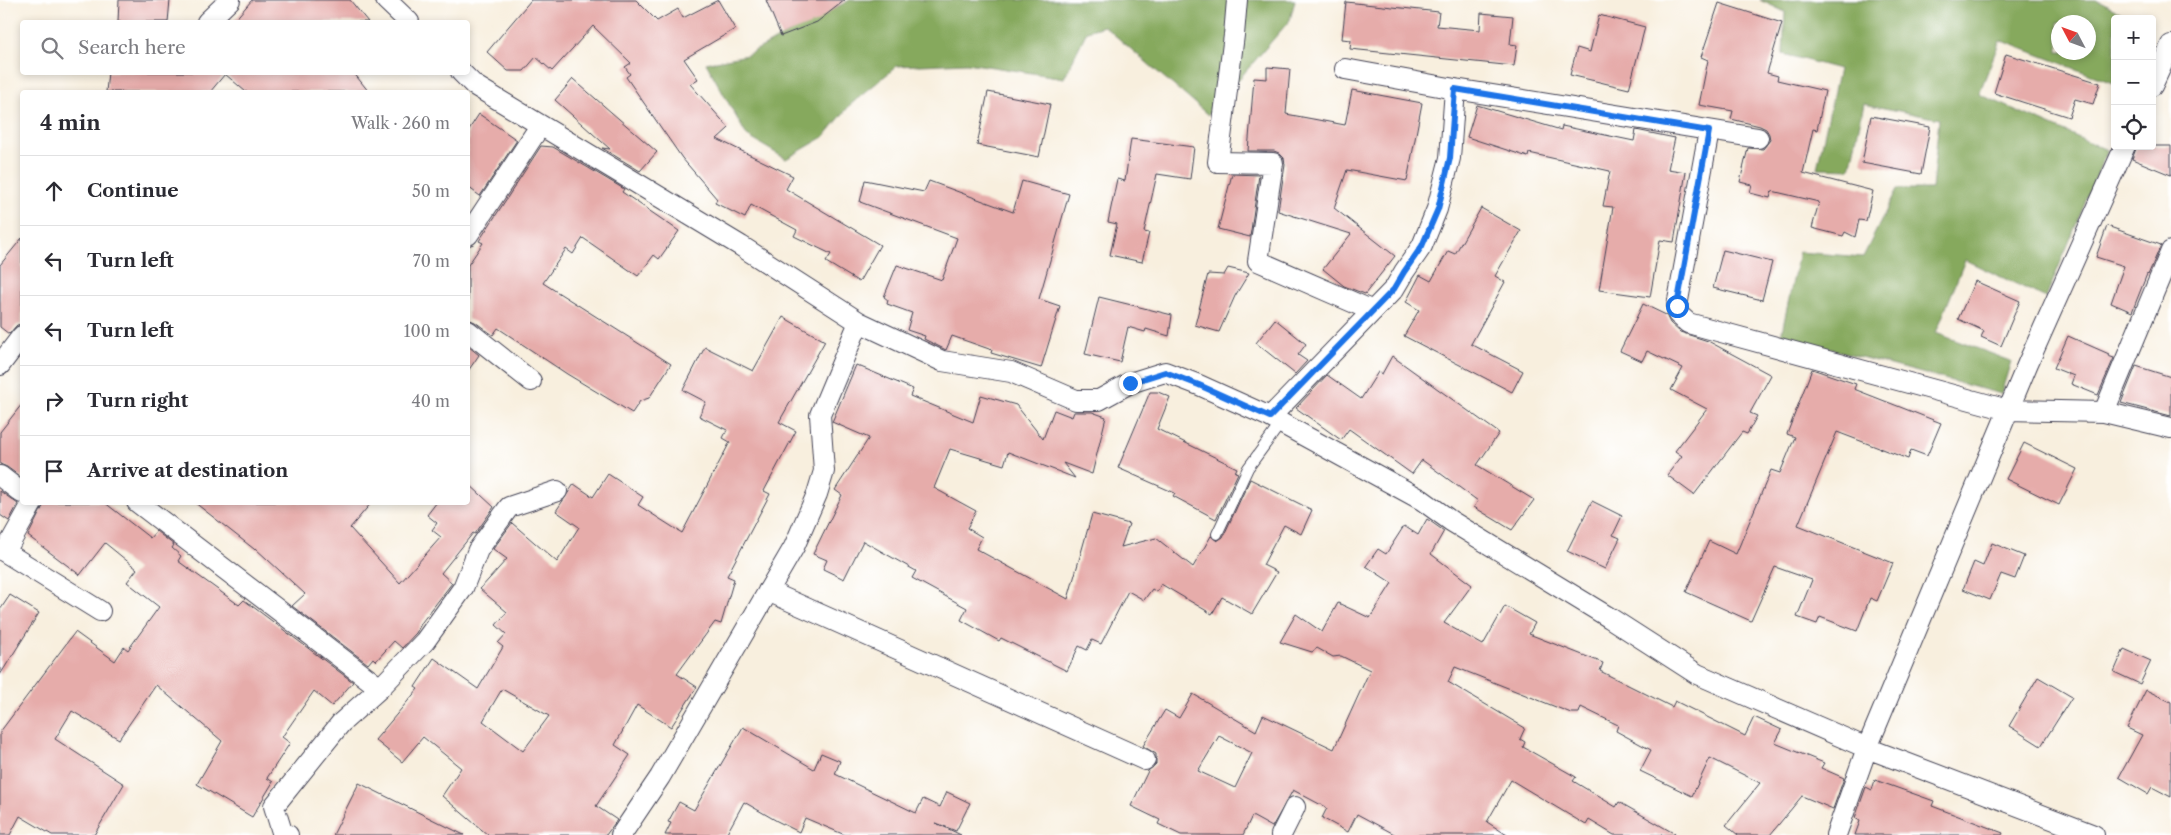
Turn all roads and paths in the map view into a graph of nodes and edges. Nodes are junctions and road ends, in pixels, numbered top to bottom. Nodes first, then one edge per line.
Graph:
1 (230, 0) edge
2 (386, 0) edge
3 (1236, 0) edge
4 (210, 20) edge
5 (407, 20) edge
6 (2171, 45) edge
7 (1345, 69) dead end
8 (464, 75) edge
9 (2156, 77) edge
10 (1455, 89) junction
11 (540, 126) junction
12 (1709, 131) junction
13 (1758, 138) dead end
14 (2123, 150) edge
15 (470, 232) edge
16 (2171, 251) edge
17 (1373, 311) junction
18 (859, 322) junction
19 (470, 333) edge
20 (20, 338) edge
21 (1, 362) edge
22 (531, 381) dead end
23 (2008, 410) junction
24 (2104, 412) junction
25 (1276, 420) junction
26 (2171, 428) edge
27 (0, 476) edge
28 (20, 491) edge
29 (557, 491) dead end
30 (31, 505) edge
31 (141, 505) edge
32 (1217, 534) dead end
33 (768, 591) junction
34 (100, 611) dead end
35 (380, 688) junction
36 (1867, 748) junction
37 (1145, 760) dead end
38 (1295, 808) dead end
39 (288, 835) edge
40 (621, 835) edge
41 (1281, 835) edge
42 (1836, 835) edge
43 (2094, 835) edge

1 - 4 street
2 - 5 street
3 - 17 street
6 - 9 street
7 - 10 street
8 - 11 street
10 - 12 street
10 - 17 street
11 - 15 street
11 - 18 street
12 - 13 street
12 - 23 street
14 - 23 street
16 - 24 street
17 - 25 street
18 - 25 street
18 - 33 street
19 - 22 street
20 - 21 street
23 - 24 street
23 - 36 street
24 - 26 street
25 - 32 lane
25 - 36 street
27 - 28 street
29 - 35 street
30 - 34 street
31 - 35 street
33 - 37 street
33 - 40 street
35 - 39 street
36 - 42 street
36 - 43 street
38 - 41 street

